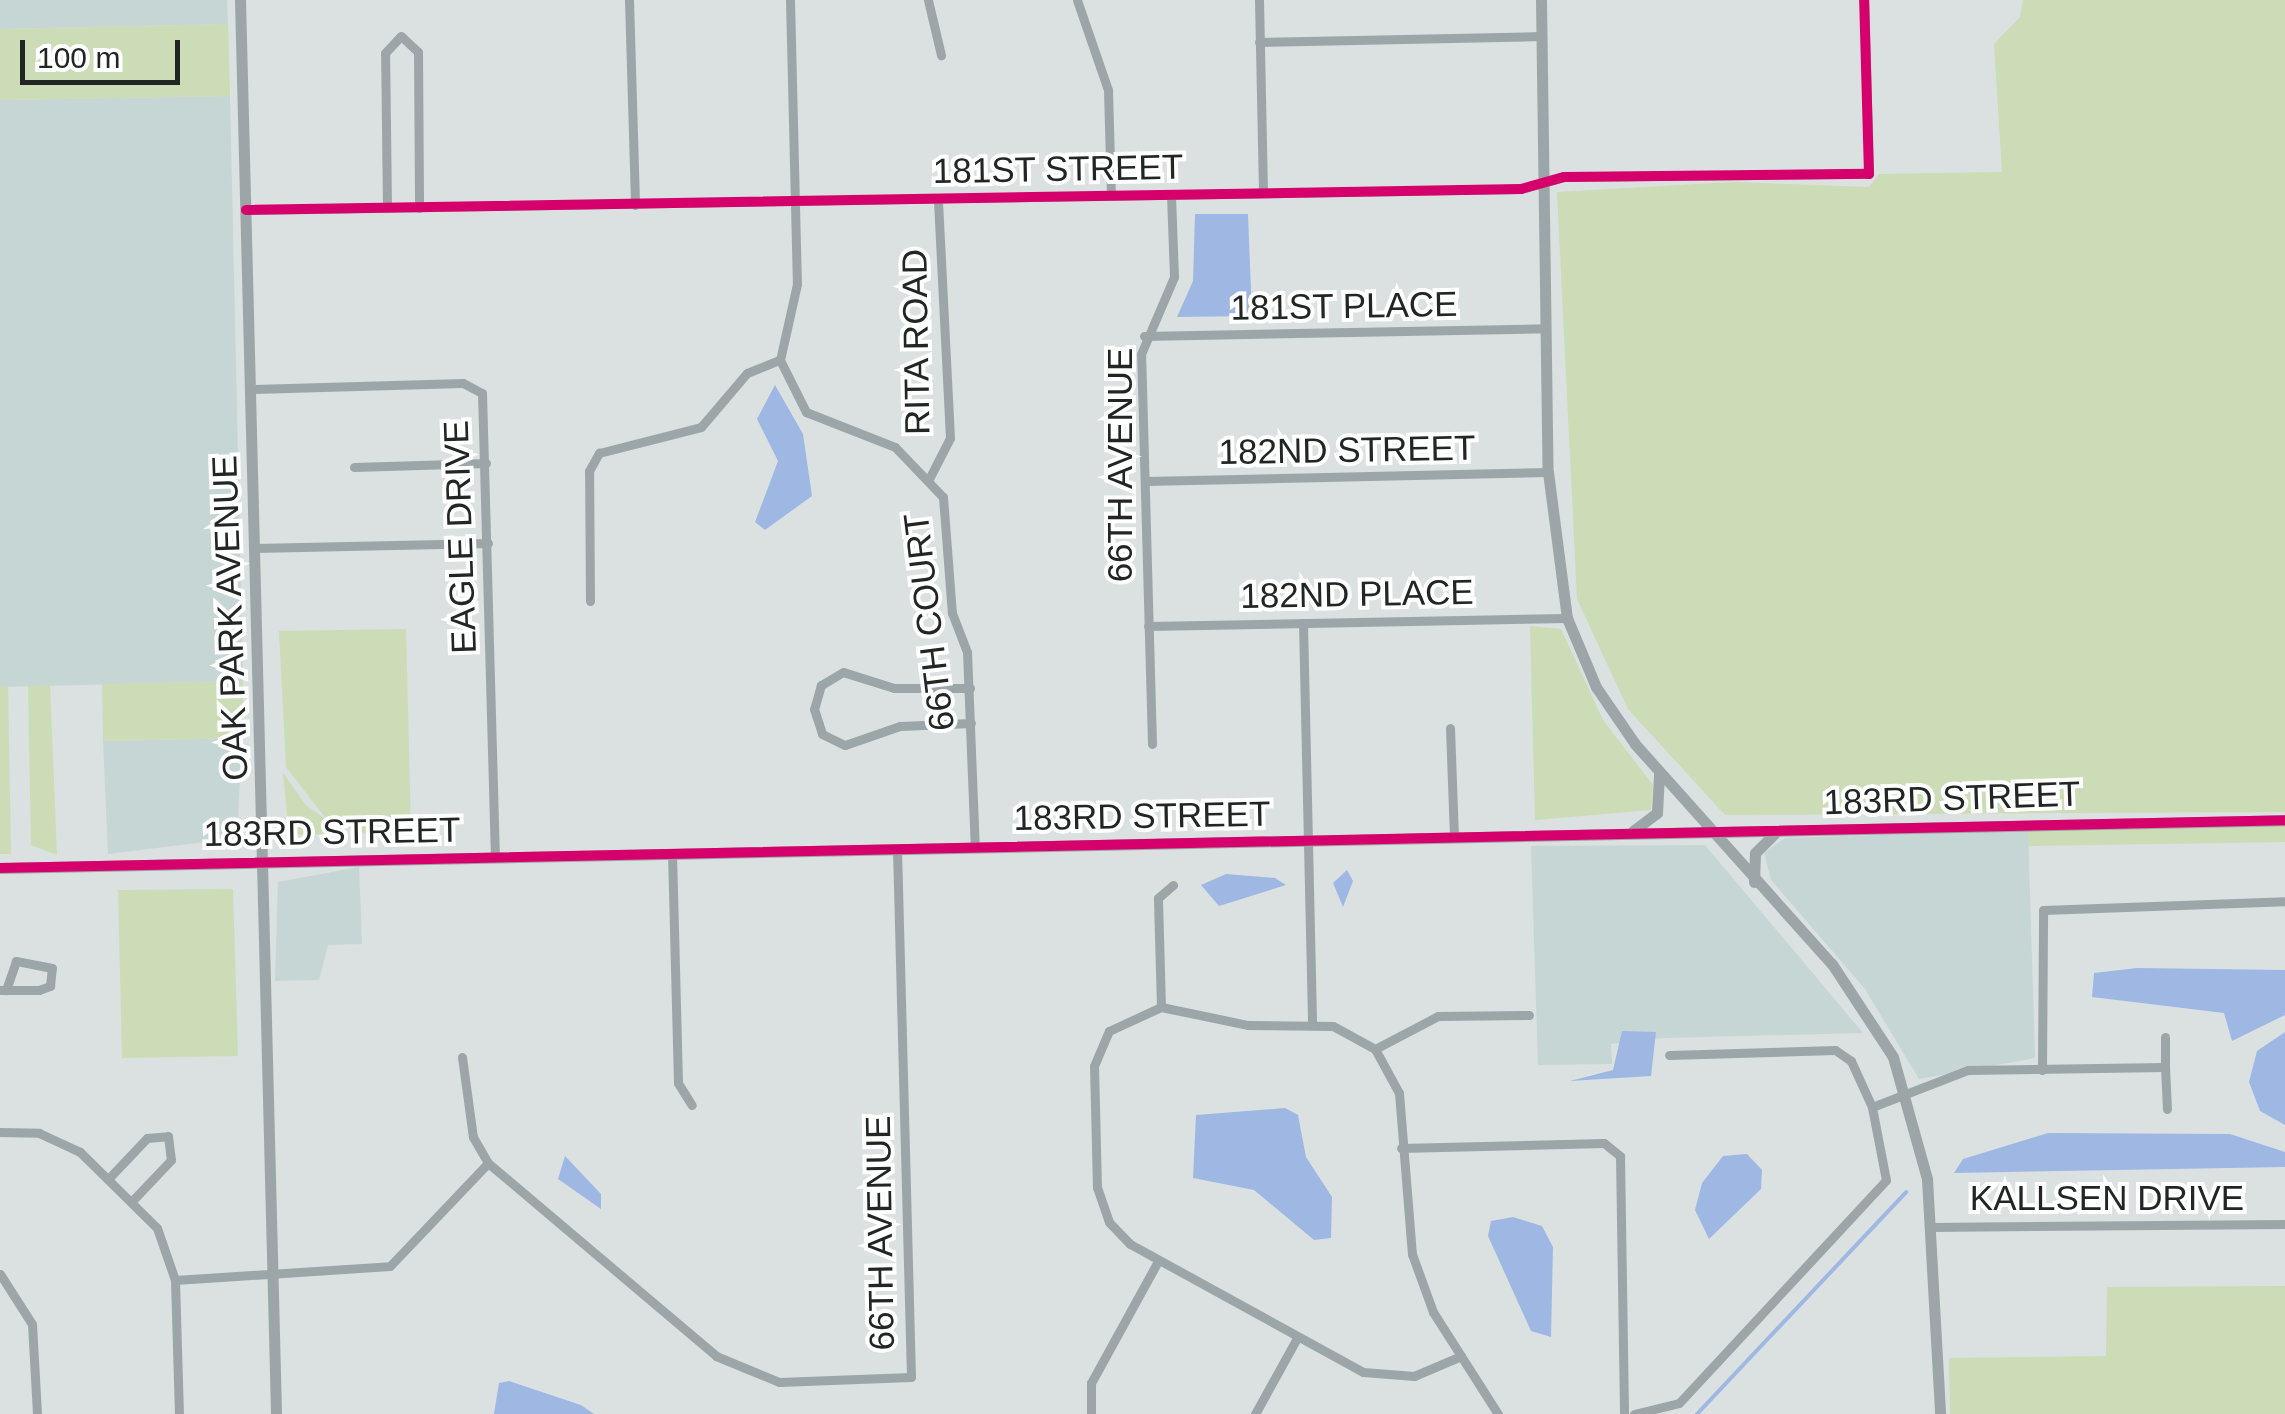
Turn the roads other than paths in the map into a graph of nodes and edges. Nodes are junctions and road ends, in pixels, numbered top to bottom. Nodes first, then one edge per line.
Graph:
1 (240, 0) edge
2 (629, 0) edge
3 (790, 0) edge
4 (928, 0) edge
5 (1077, 0) edge
6 (1258, 0) edge
7 (1541, 0) edge
8 (1864, 0) edge
9 (1542, 36) junction
10 (1259, 42) junction
11 (942, 56) dead end
12 (1546, 183) junction
13 (1263, 193) junction
14 (1170, 194) junction
15 (1111, 196) junction
16 (938, 200) junction
17 (794, 202) junction
18 (636, 205) junction
19 (387, 208) junction
20 (419, 208) junction
21 (246, 210) junction
22 (1546, 328) junction
23 (1144, 336) junction
24 (780, 360) junction
25 (251, 389) junction
26 (486, 463) junction
27 (354, 466) dead end
28 (1548, 472) junction
29 (930, 478) junction
30 (1146, 481) junction
31 (488, 543) junction
32 (255, 548) junction
33 (590, 601) dead end
34 (1567, 618) junction
35 (1303, 623) junction
36 (1148, 626) junction
37 (970, 688) junction
38 (971, 723) junction
39 (1450, 728) dead end
40 (1152, 744) dead end
41 (1659, 774) junction
42 (2285, 820) edge
43 (1778, 830) junction
44 (1706, 832) junction
45 (1629, 834) junction
46 (1454, 836) junction
47 (1309, 840) junction
48 (975, 847) junction
49 (897, 848) junction
50 (672, 852) junction
51 (496, 855) junction
52 (264, 862) junction
53 (0, 868) edge
54 (1754, 882) junction
55 (1173, 885) dead end
56 (2285, 901) edge
57 (3, 990) edge
58 (1161, 1007) junction
59 (1529, 1015) dead end
60 (1312, 1024) junction
61 (2166, 1037) dead end
62 (1375, 1050) junction
63 (1669, 1055) dead end
64 (462, 1056) dead end
65 (2166, 1067) junction
66 (2042, 1070) junction
67 (1908, 1094) junction
68 (692, 1105) dead end
69 (1872, 1106) junction
70 (2167, 1109) dead end
71 (0, 1132) edge
72 (1400, 1148) junction
73 (488, 1163) junction
74 (109, 1178) junction
75 (132, 1200) junction
76 (2285, 1224) edge
77 (1930, 1227) junction
78 (1158, 1261) junction
79 (272, 1272) junction
80 (0, 1274) edge
81 (176, 1280) junction
82 (1297, 1338) junction
83 (1461, 1356) junction
84 (37, 1414) edge
85 (179, 1414) edge
86 (276, 1414) edge
87 (1091, 1414) edge
88 (1255, 1414) edge
89 (1498, 1414) edge
90 (1624, 1414) edge
91 (1634, 1414) edge
92 (1940, 1414) edge

1 - 21 street, OAK PARK AVENUE
2 - 18 street
3 - 17 street
4 - 11 street
5 - 15 street
6 - 10 street
7 - 9 street
8 - 12 street, 181ST STREET
9 - 10 street
9 - 12 street
10 - 13 street
12 - 13 street, 181ST STREET
12 - 22 street
13 - 14 street, 181ST STREET
14 - 15 street, 181ST STREET
14 - 23 street, 66TH AVENUE
15 - 16 street, 181ST STREET
16 - 17 street, 181ST STREET
16 - 29 street, RITA ROAD
17 - 18 street, 181ST STREET
17 - 24 street
18 - 20 street, 181ST STREET
19 - 20 street, 181ST STREET
19 - 20 street
19 - 21 street, 181ST STREET
21 - 25 street, OAK PARK AVENUE
22 - 23 street, 181ST PLACE
22 - 28 street
23 - 30 street, 66TH AVENUE
24 - 29 street, 66TH COURT
24 - 33 street
25 - 26 street, EAGLE DRIVE
25 - 32 street, OAK PARK AVENUE
26 - 27 street
26 - 31 street, EAGLE DRIVE
28 - 30 street, 182ND STREET
28 - 34 street
29 - 37 street, 66TH COURT
30 - 36 street, 66TH AVENUE
31 - 32 street
31 - 51 street, EAGLE DRIVE
32 - 52 street, OAK PARK AVENUE
34 - 35 street, 182ND PLACE
34 - 41 street
35 - 36 street, 182ND PLACE
35 - 47 street
36 - 40 street, 66TH AVENUE
37 - 38 street, 66TH COURT
37 - 38 street
38 - 48 street, 66TH COURT
39 - 46 street
41 - 44 street
41 - 45 street
42 - 43 street, 183RD STREET
43 - 44 street, 183RD STREET
43 - 54 street
44 - 45 street, 183RD STREET
44 - 54 street
45 - 46 street, 183RD STREET
46 - 47 street, 183RD STREET
47 - 48 street, 183RD STREET
47 - 60 street
48 - 49 street, 183RD STREET
49 - 50 street, 183RD STREET
49 - 73 street, 66TH AVENUE
50 - 51 street, 183RD STREET
50 - 68 street
51 - 52 street, 183RD STREET
52 - 53 street, 183RD STREET
52 - 79 street, OAK PARK AVENUE
54 - 67 street
55 - 58 street
56 - 66 street
57 - 57 street
58 - 60 street
58 - 78 street
59 - 62 street
60 - 62 street
61 - 65 street
62 - 72 street
63 - 69 street
64 - 73 street
65 - 66 street
65 - 70 street
66 - 67 street
67 - 69 street
67 - 77 street
69 - 91 street
71 - 74 street
72 - 83 street
72 - 90 street
73 - 79 street
74 - 75 street
74 - 75 street
75 - 81 street
76 - 77 street, KALLSEN DRIVE
77 - 92 street
78 - 82 street
78 - 87 street
79 - 81 street
79 - 86 street, OAK PARK AVENUE
80 - 84 street
81 - 85 street
82 - 83 street
82 - 88 street
83 - 89 street

